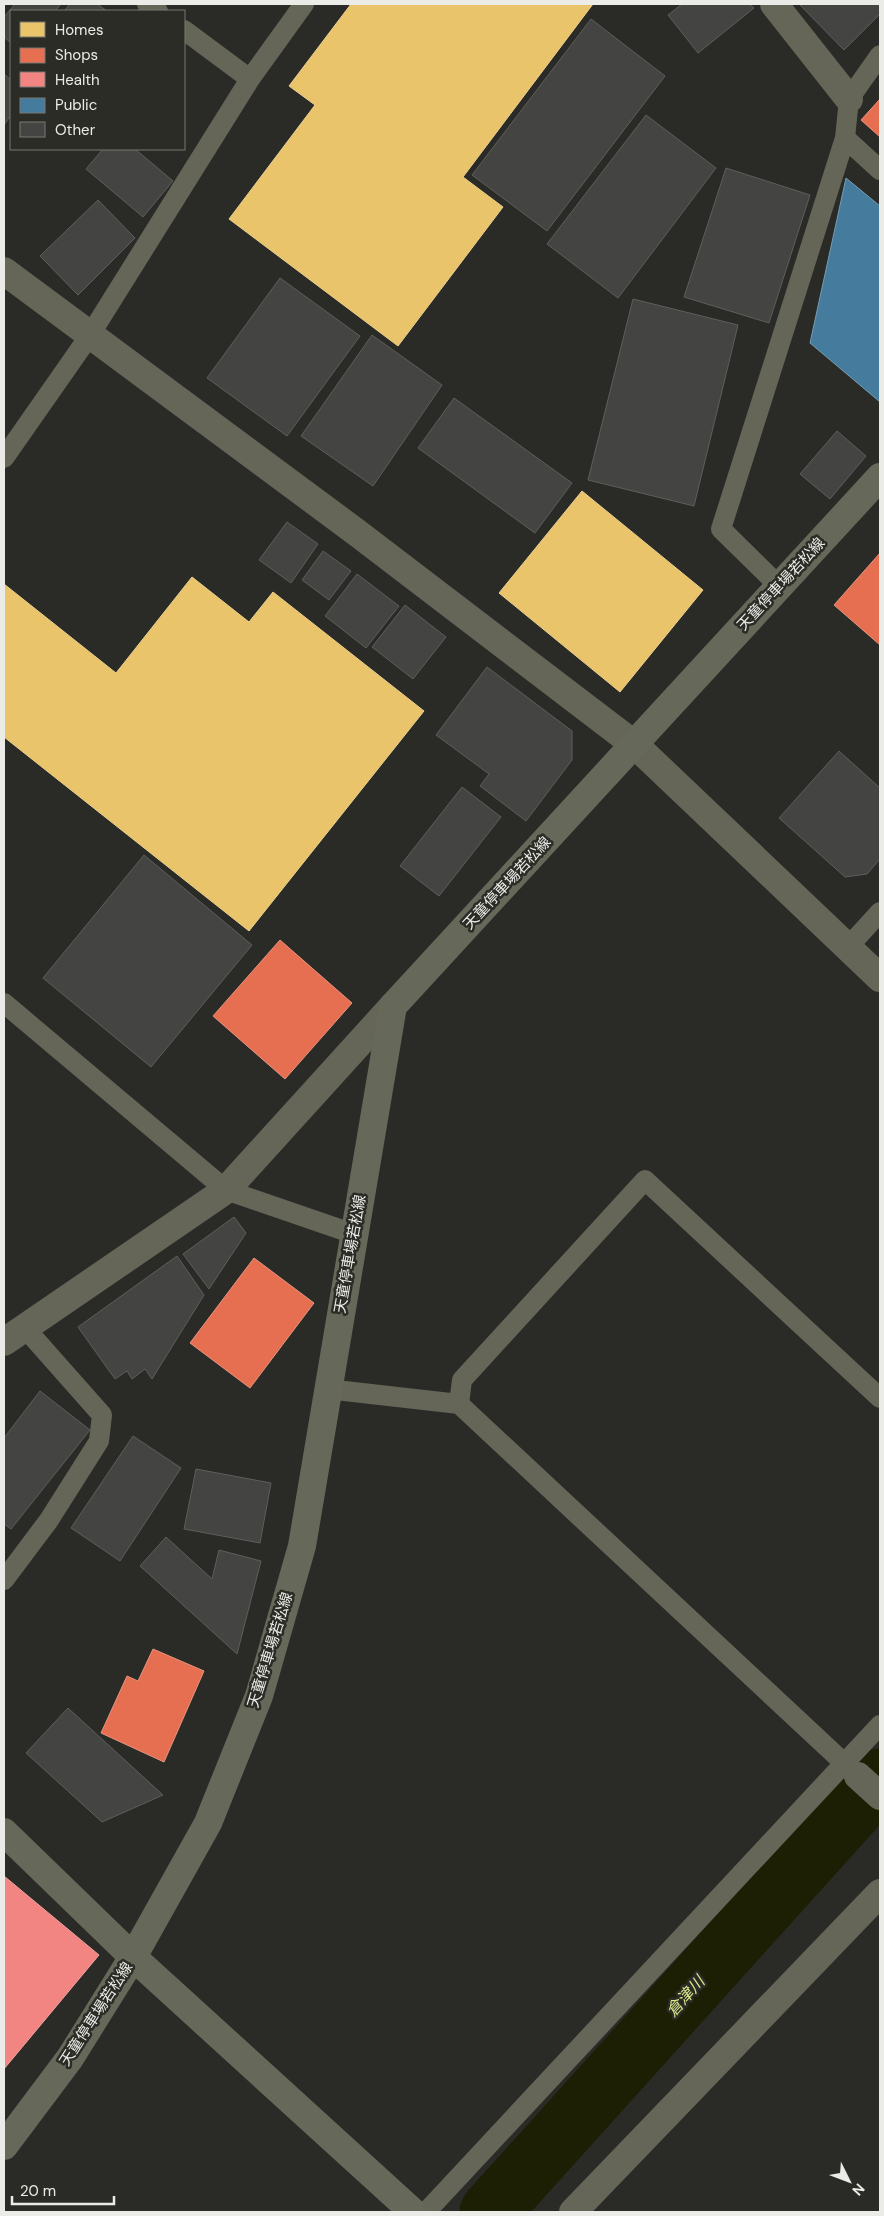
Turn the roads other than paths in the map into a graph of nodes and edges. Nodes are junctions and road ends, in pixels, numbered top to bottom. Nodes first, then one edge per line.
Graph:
1 (304, 4) edge
2 (774, 4) edge
3 (185, 31) edge
4 (880, 56) edge
5 (250, 79) junction
6 (848, 99) junction
7 (845, 138) junction
8 (880, 170) edge
9 (4, 271) edge
10 (90, 335) junction
11 (4, 458) edge
12 (880, 477) edge
13 (779, 586) junction
14 (635, 745) junction
15 (880, 912) edge
16 (848, 947) junction
17 (880, 978) edge
18 (4, 1003) edge
19 (393, 1006) junction
20 (226, 1190) junction
21 (354, 1234) junction
22 (14, 1335) edge
23 (327, 1389) junction
24 (880, 1398) edge
25 (460, 1404) junction
26 (4, 1580) edge
27 (880, 1725) edge
28 (852, 1770) junction
29 (880, 1796) edge
30 (4, 1832) edge
31 (880, 1893) edge
32 (133, 1957) junction
33 (4, 2146) edge
34 (413, 2212) edge
35 (426, 2212) edge
36 (573, 2212) edge

1 - 5 lane
2 - 6 street
3 - 5 lane
4 - 6 lane
5 - 10 lane
6 - 7 lane
7 - 8 lane
7 - 13 lane
9 - 10 street
10 - 11 lane
10 - 14 street
12 - 13 main road, 天童停車場若松線
13 - 14 main road, 天童停車場若松線
14 - 16 street
14 - 19 main road, 天童停車場若松線
15 - 16 lane
16 - 17 street
18 - 20 lane
19 - 20 street
19 - 21 main road, 天童停車場若松線
20 - 21 lane
20 - 22 street
21 - 23 main road, 天童停車場若松線
22 - 26 lane
23 - 25 lane
23 - 32 main road, 天童停車場若松線
24 - 25 lane
25 - 28 lane
27 - 28 lane
28 - 29 street
28 - 35 lane
30 - 32 main road
31 - 36 street
32 - 33 main road, 天童停車場若松線
32 - 34 main road

